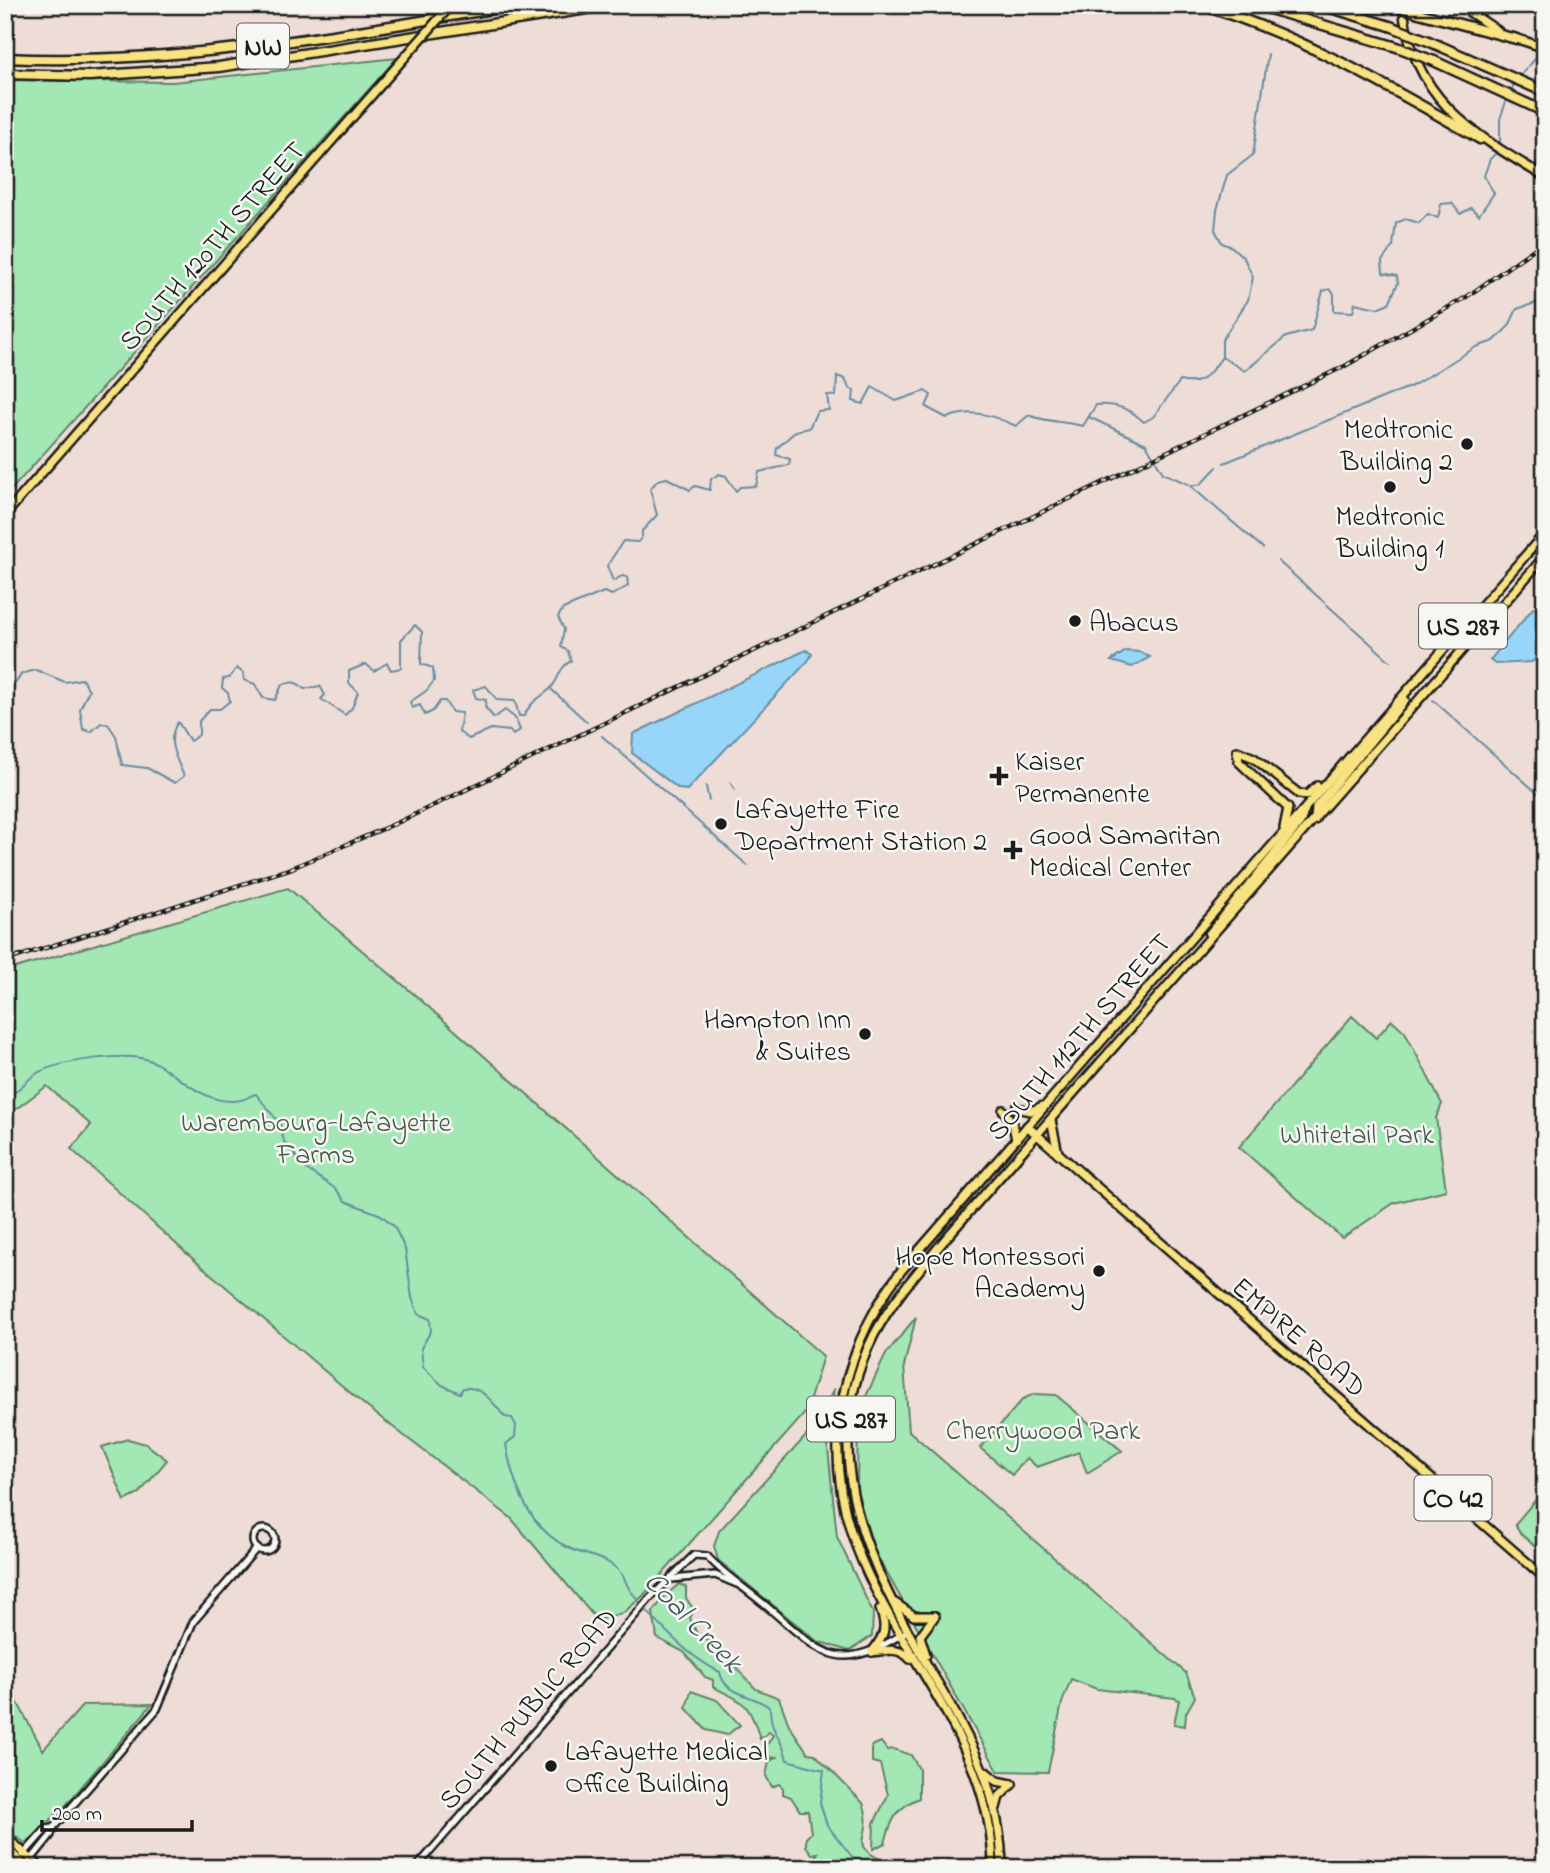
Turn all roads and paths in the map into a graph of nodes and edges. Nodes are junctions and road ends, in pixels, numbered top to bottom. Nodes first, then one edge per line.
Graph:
1 (452, 5) edge
2 (517, 5) edge
3 (612, 5) edge
4 (1201, 5) edge
5 (1256, 5) edge
6 (1321, 5) edge
7 (1393, 5) edge
8 (1403, 5) edge
9 (1460, 5) edge
10 (1520, 40) junction
11 (1545, 48) edge
12 (5, 58) edge
13 (5, 74) edge
14 (1545, 92) edge
15 (1544, 111) edge
16 (1480, 139) junction
17 (1545, 177) edge
18 (5, 515) edge
19 (1545, 533) edge
20 (1545, 556) edge
21 (1521, 560) junction
22 (1532, 570) junction
23 (1407, 693) junction
24 (1305, 808) junction
25 (1315, 820) junction
26 (1280, 836) junction
27 (1206, 938) junction
28 (1047, 1104) junction
29 (1016, 1108) dead end
30 (1003, 1110) dead end
31 (1051, 1120) junction
32 (1027, 1126) junction
33 (1037, 1135) junction
34 (1016, 1139) junction
35 (1058, 1154) junction
36 (257, 1548) junction
37 (688, 1562) junction
38 (711, 1562) junction
39 (692, 1575) junction
40 (708, 1575) junction
41 (1545, 1578) edge
42 (671, 1579) junction
43 (871, 1586) junction
44 (745, 1587) junction
45 (890, 1597) junction
46 (904, 1633) junction
47 (872, 1652) junction
48 (921, 1672) junction
49 (935, 1678) junction
50 (984, 1768) junction
51 (996, 1812) junction
52 (5, 1836) edge
53 (5, 1847) edge
54 (26, 1861) edge
55 (41, 1868) edge
56 (416, 1868) edge
57 (993, 1868) edge
58 (1002, 1868) edge

1 - 18 main road, SOUTH 120TH STREET, bridge
2 - 12 highway, NW
3 - 13 highway, NW
4 - 16 highway
5 - 15 highway, bridge
6 - 14 highway, bridge
7 - 10 highway, bridge
8 - 16 main road
9 - 10 main road
10 - 11 main road
16 - 17 main road
19 - 21 main road, SOUTH 112TH STREET / US 287
20 - 22 main road, SOUTH 112TH STREET / US 287
21 - 22 main road
21 - 23 main road, SOUTH 112TH STREET / US 287
22 - 25 main road, SOUTH 112TH STREET / US 287
23 - 24 main road, SOUTH 112TH STREET / US 287
23 - 25 main road
23 - 26 main road
24 - 26 main road, SOUTH 112TH STREET / US 287
24 - 27 main road
25 - 27 main road, SOUTH 112TH STREET / US 287
26 - 28 main road, SOUTH 112TH STREET / US 287
27 - 31 main road, SOUTH 112TH STREET / US 287
28 - 29 main road
28 - 32 main road, SOUTH 112TH STREET / US 287
30 - 34 main road
31 - 33 main road, SOUTH 112TH STREET / US 287
31 - 35 main road
32 - 33 main road, EMPIRE ROAD / CO 42
32 - 34 main road, SOUTH 112TH STREET / US 287
33 - 35 main road, EMPIRE ROAD / CO 42
33 - 45 main road, SOUTH 112TH STREET / US 287
34 - 43 main road, SOUTH 112TH STREET / US 287
35 - 41 main road, EMPIRE ROAD / CO 42
36 - 36 street
36 - 54 street
37 - 38 street
37 - 39 street
37 - 42 street, SOUTH PUBLIC ROAD
38 - 40 street
38 - 44 street
39 - 40 street
39 - 42 street
40 - 44 street
42 - 56 street, SOUTH PUBLIC ROAD
43 - 46 main road, SOUTH 112TH STREET / US 287
43 - 47 main road
44 - 47 street
45 - 46 main road, SOUTH 112TH STREET / US 287
45 - 49 main road
46 - 47 street
46 - 48 main road, US 287
46 - 49 main road, US 287
47 - 48 main road
48 - 57 main road, US 287
49 - 50 main road, US 287
50 - 51 main road, US 287
50 - 51 main road
51 - 58 main road, US 287
52 - 54 main road
53 - 54 main road
54 - 55 main road

